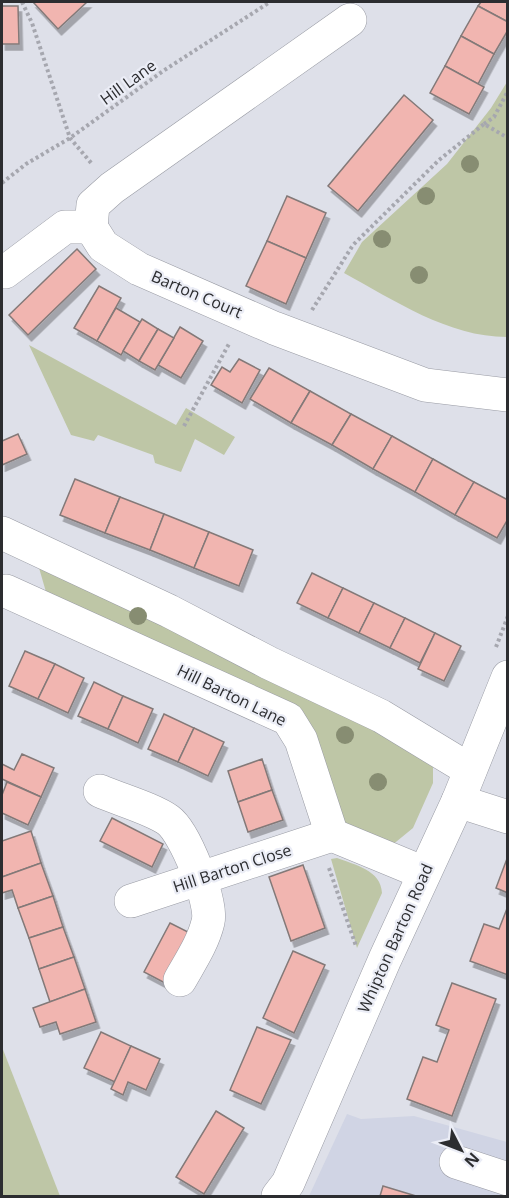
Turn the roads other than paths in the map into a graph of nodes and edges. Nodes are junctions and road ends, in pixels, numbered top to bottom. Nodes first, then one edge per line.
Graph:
1 (350, 20) dead end
2 (97, 236) junction
3 (5, 272) dead end
4 (507, 395) edge
5 (2, 533) edge
6 (6, 591) dead end
7 (507, 677) edge
8 (497, 733) edge
9 (470, 770) junction
10 (100, 791) dead end
11 (458, 801) junction
12 (507, 817) edge
13 (326, 837) junction
14 (424, 873) junction
15 (200, 878) junction
16 (131, 901) dead end
17 (180, 980) dead end
18 (456, 1162) dead end
19 (507, 1179) edge
20 (278, 1197) edge

1 - 2 street
2 - 3 street
2 - 4 street, Barton Court
5 - 9 street
6 - 13 street, Hill Barton Lane
7 - 8 street, Whipton Barton Road
8 - 9 street, Whipton Barton Road
9 - 11 street, Whipton Barton Road
10 - 15 street
11 - 12 street
11 - 14 street, Whipton Barton Road
13 - 14 street
13 - 15 street, Hill Barton Close
14 - 20 street, Whipton Barton Road
15 - 16 street, Hill Barton Close
15 - 17 street
18 - 19 street

